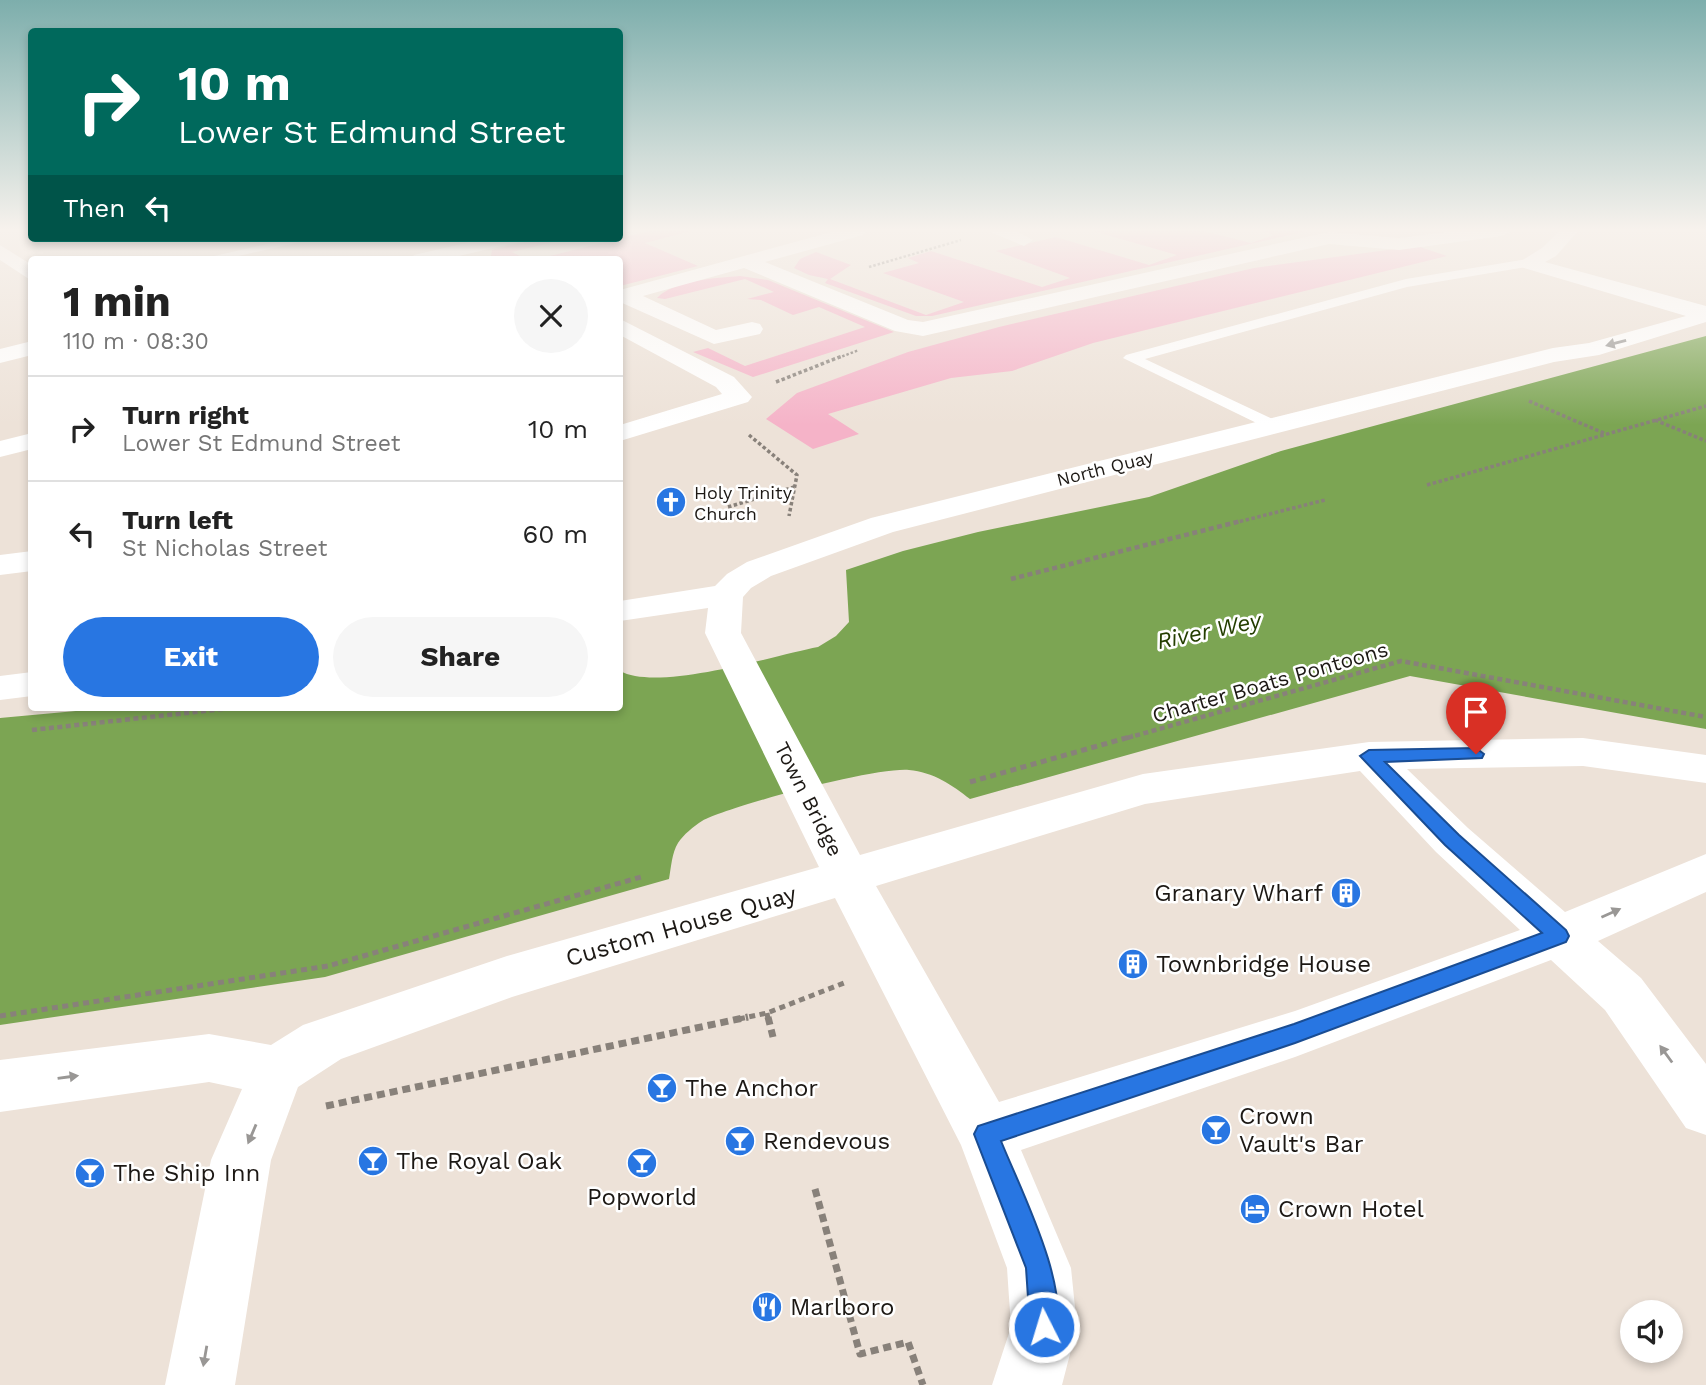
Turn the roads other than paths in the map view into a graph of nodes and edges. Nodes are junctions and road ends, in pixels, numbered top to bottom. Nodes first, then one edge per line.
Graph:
1 (623, 296) edge
2 (829, 296) edge
3 (1069, 296) edge
4 (1360, 296) edge
5 (1641, 296) edge
6 (1705, 314) edge
7 (623, 325) edge
8 (623, 326) edge
9 (752, 329) dead end
10 (28, 349) edge
11 (0, 356) edge
12 (728, 369) dead end
13 (1273, 426) junction
14 (623, 432) edge
15 (28, 442) edge
16 (0, 449) edge
17 (28, 562) edge
18 (0, 565) edge
19 (726, 595) junction
20 (623, 611) edge
21 (28, 684) edge
22 (0, 688) edge
23 (1369, 756) junction
24 (1706, 769) edge
25 (1706, 872) edge
26 (1559, 936) junction
27 (277, 1071) junction
28 (0, 1086) edge
29 (1706, 1109) edge
30 (986, 1134) junction
31 (200, 1385) edge
32 (1027, 1385) edge

1 - 9 street
2 - 3 street
4 - 13 lane
5 - 6 street
6 - 13 street, North Quay
7 - 12 street
8 - 14 street
10 - 11 street
13 - 19 street, North Quay
15 - 16 street
17 - 18 street
19 - 20 street
19 - 30 street, Town Bridge
21 - 22 street
23 - 24 street, Custom House Quay
23 - 26 street
23 - 27 street, Custom House Quay
26 -> 25 street
29 -> 26 street
26 - 30 street
28 -> 27 street
27 -> 31 street
30 - 32 street, Town Bridge

